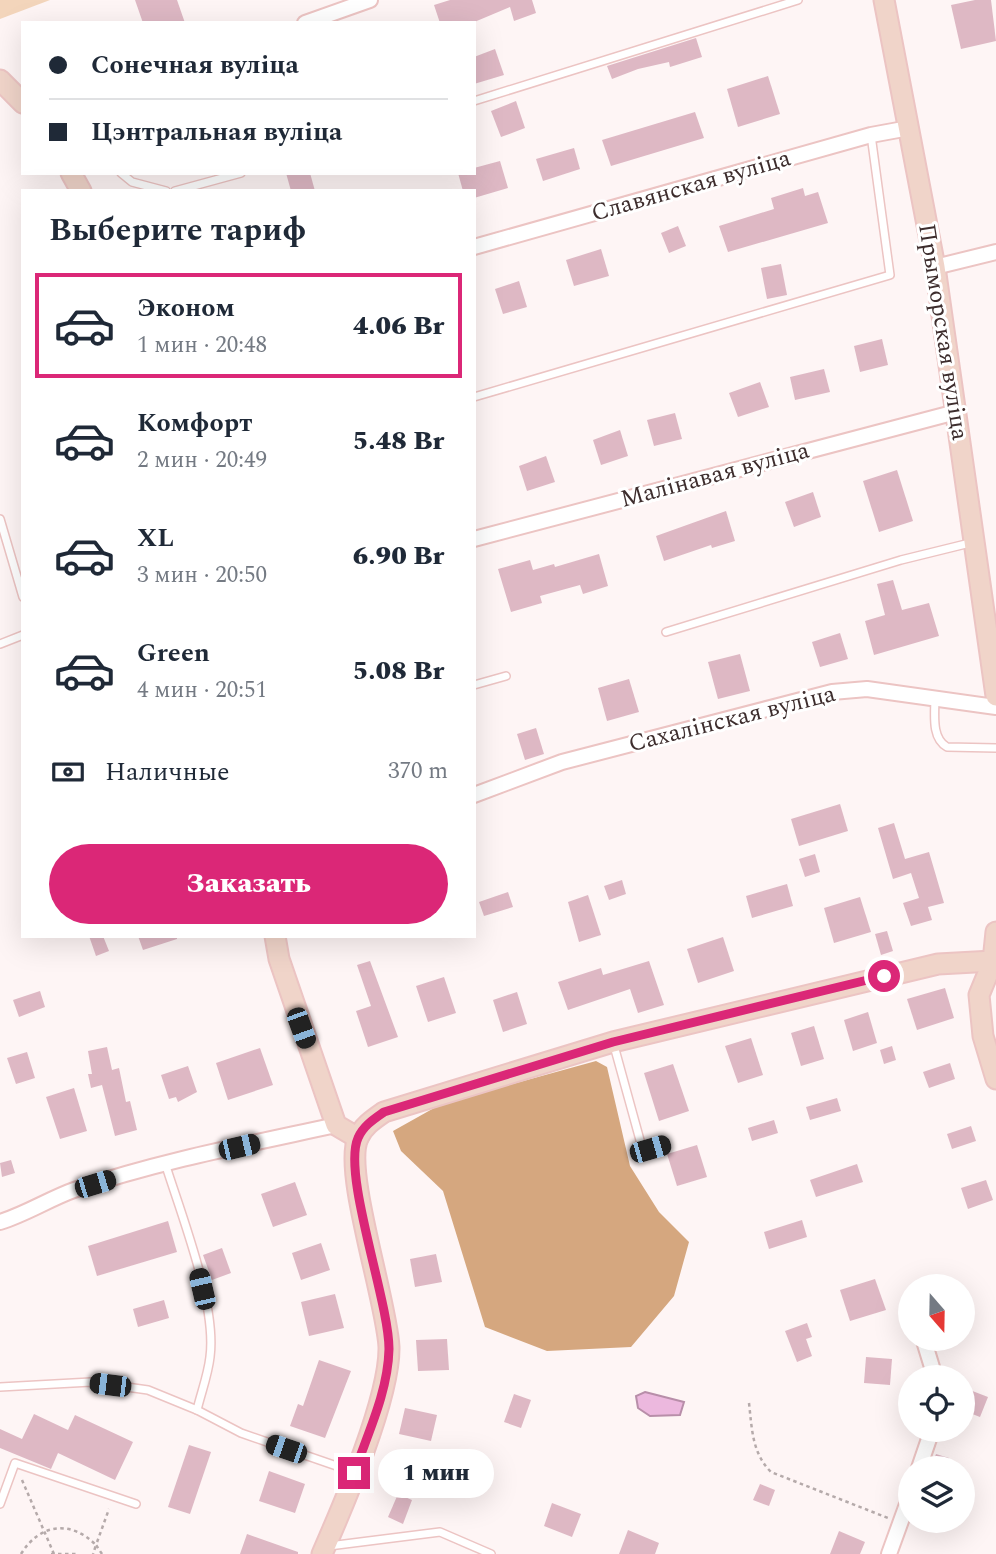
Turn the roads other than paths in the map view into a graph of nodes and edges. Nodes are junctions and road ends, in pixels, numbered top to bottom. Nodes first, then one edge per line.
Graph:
1 (370, 0) edge
2 (798, 0) edge
3 (884, 0) edge
4 (311, 21) edge
5 (0, 80) edge
6 (476, 100) edge
7 (21, 101) edge
8 (909, 128) junction
9 (871, 135) junction
10 (123, 175) edge
11 (234, 175) edge
12 (158, 189) edge
13 (182, 189) edge
14 (476, 246) edge
15 (996, 252) edge
16 (934, 267) junction
17 (476, 396) edge
18 (956, 412) junction
19 (0, 519) edge
20 (476, 538) edge
21 (974, 542) junction
22 (21, 590) edge
23 (666, 632) dead end
24 (21, 636) edge
25 (0, 644) edge
26 (993, 666) edge
27 (506, 676) dead end
28 (476, 684) edge
29 (996, 695) edge
30 (935, 697) junction
31 (996, 707) edge
32 (996, 748) edge
33 (476, 794) edge
34 (996, 932) edge
35 (275, 938) edge
36 (993, 961) junction
37 (613, 1042) junction
38 (996, 1079) edge
39 (336, 1125) junction
40 (361, 1134) junction
41 (663, 1146) dead end
42 (165, 1163) junction
43 (0, 1222) edge
44 (0, 1387) edge
45 (197, 1410) junction
46 (354, 1473) junction
47 (0, 1504) edge
48 (136, 1504) dead end
49 (898, 1530) edge
50 (323, 1550) edge
51 (491, 1554) edge
52 (889, 1554) edge

1 - 4 street
2 - 6 lane
3 - 8 street, Прыморская вуліца
5 - 7 street
8 - 9 street, Славянская вуліца
8 - 16 street, Прыморская вуліца
9 - 14 street, Славянская вуліца
9 - 17 lane
10 - 12 lane
11 - 13 lane
15 - 16 street
16 - 18 street, Прыморская вуліца
18 - 20 street, Малінавая вуліца
18 - 21 street, Прыморская вуліца
19 - 22 lane
21 - 23 lane
21 - 26 street, Прыморская вуліца
24 - 25 lane
26 - 29 street, Прыморская вуліца
27 - 28 lane
30 - 31 street, Сахалінская вуліца
30 - 32 lane
30 - 33 street, Сахалінская вуліца
34 - 36 street
35 - 39 street
36 - 37 street
36 - 38 street
37 - 40 street
37 - 41 lane
39 - 40 street
39 - 42 street
40 - 46 street
42 - 43 street
42 - 45 lane
44 - 45 lane
45 - 46 lane
46 - 50 street
47 - 48 lane
49 - 52 street
50 - 51 lane

